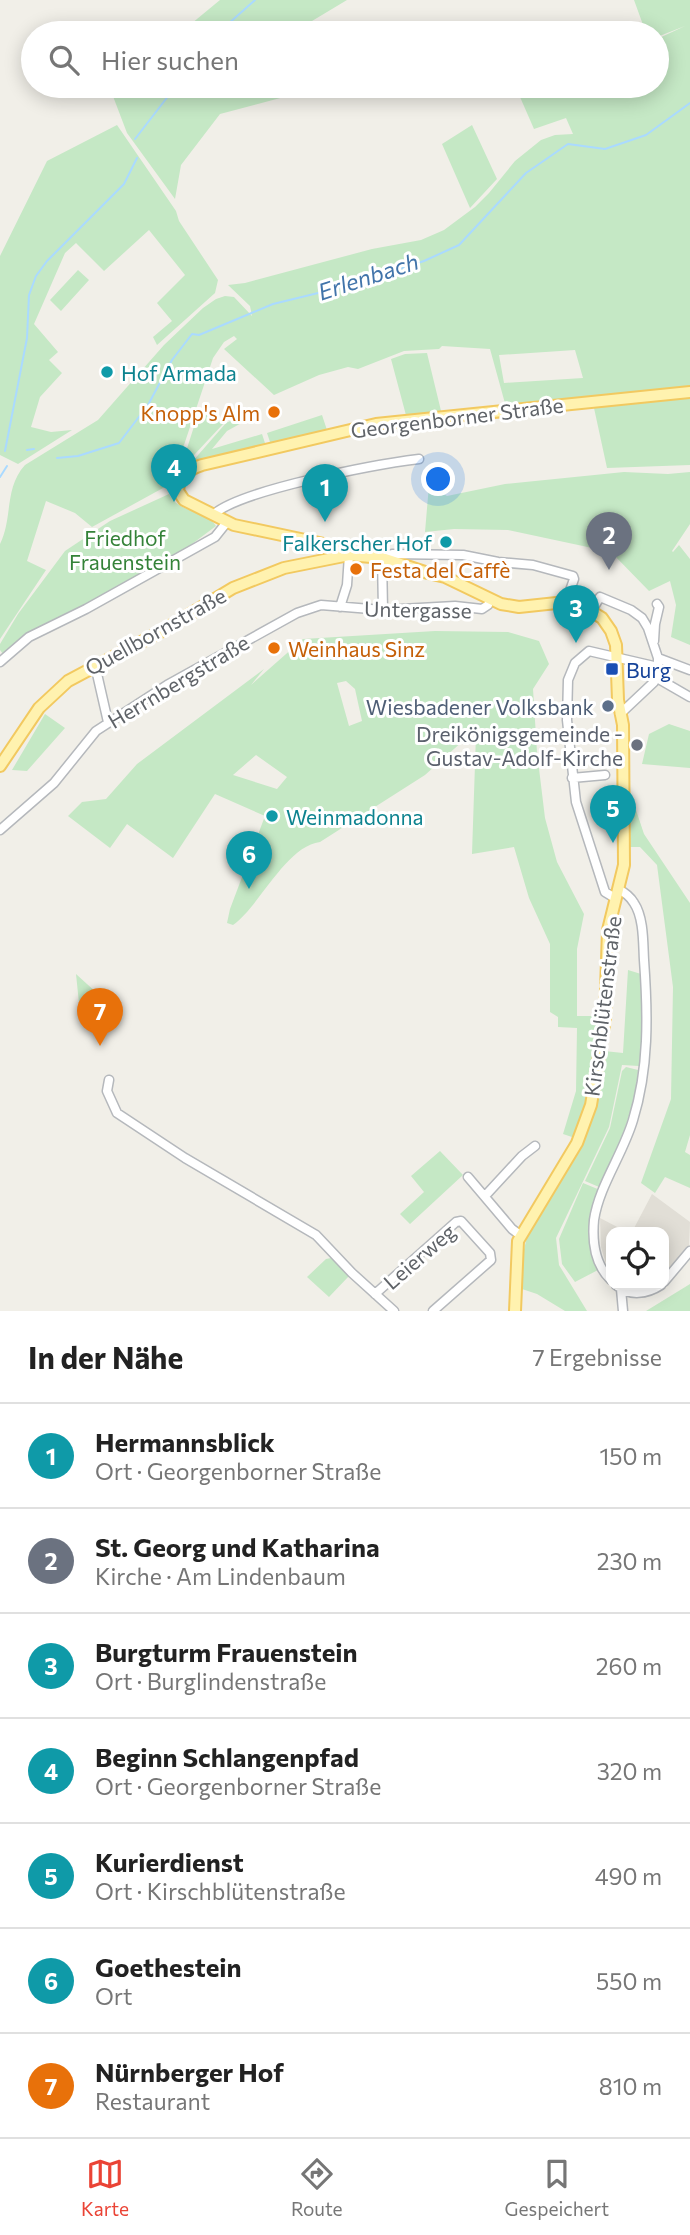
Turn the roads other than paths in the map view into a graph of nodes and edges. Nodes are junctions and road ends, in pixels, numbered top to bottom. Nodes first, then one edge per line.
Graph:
1 (690, 392) edge
2 (419, 459) dead end
3 (213, 515) junction
4 (227, 522) junction
5 (349, 555) junction
6 (383, 558) junction
7 (490, 599) junction
8 (566, 602) junction
9 (657, 604) dead end
10 (340, 607) junction
11 (383, 610) junction
12 (592, 610) junction
13 (653, 648) junction
14 (616, 655) junction
15 (0, 662) edge
16 (658, 662) junction
17 (95, 665) junction
18 (690, 670) edge
19 (657, 678) junction
20 (690, 696) edge
21 (621, 714) junction
22 (108, 722) junction
23 (0, 766) edge
24 (605, 775) dead end
25 (572, 778) junction
26 (0, 831) edge
27 (616, 894) junction
28 (109, 1080) dead end
29 (535, 1146) dead end
30 (468, 1177) dead end
31 (485, 1196) junction
32 (520, 1235) junction
33 (690, 1251) edge
34 (606, 1273) edge
35 (669, 1276) edge
36 (620, 1290) edge
37 (626, 1290) edge
38 (650, 1290) edge
39 (375, 1294) junction
40 (394, 1311) edge
41 (433, 1311) edge
42 (515, 1311) edge
43 (623, 1311) edge

1 - 3 main road, Georgenborner Straße
2 - 3 street
3 - 4 main road, Georgenborner Straße
4 - 5 main road, Georgenborner Straße
4 - 15 street
5 - 6 main road
5 - 10 street
5 - 17 main road, Quellbornstraße
6 - 7 main road
6 - 8 street
6 - 11 street
7 - 8 main road
7 - 11 street, Untergasse
8 - 12 main road
9 - 13 street
10 - 11 street, Untergasse
10 - 22 street, Herrnbergstraße
12 - 13 street
12 - 14 main road, Kirschblütenstraße
13 - 16 street
14 - 16 street
14 - 21 main road, Kirschblütenstraße
14 - 25 street
16 - 18 street
16 - 19 street
17 - 22 street
17 - 23 main road, Quellbornstraße
19 - 20 street
19 - 21 street
21 - 27 main road, Kirschblütenstraße
22 - 26 street, Herrnbergstraße
24 - 25 street
25 - 27 street
27 - 32 main road, Kirschblütenstraße
27 - 34 street
28 - 39 street
29 - 31 street
30 - 31 street
31 - 32 street
32 - 42 main road, Kirschblütenstraße
33 - 35 street
36 - 43 street
37 - 38 street
39 - 40 street
39 - 41 street, Leierweg

